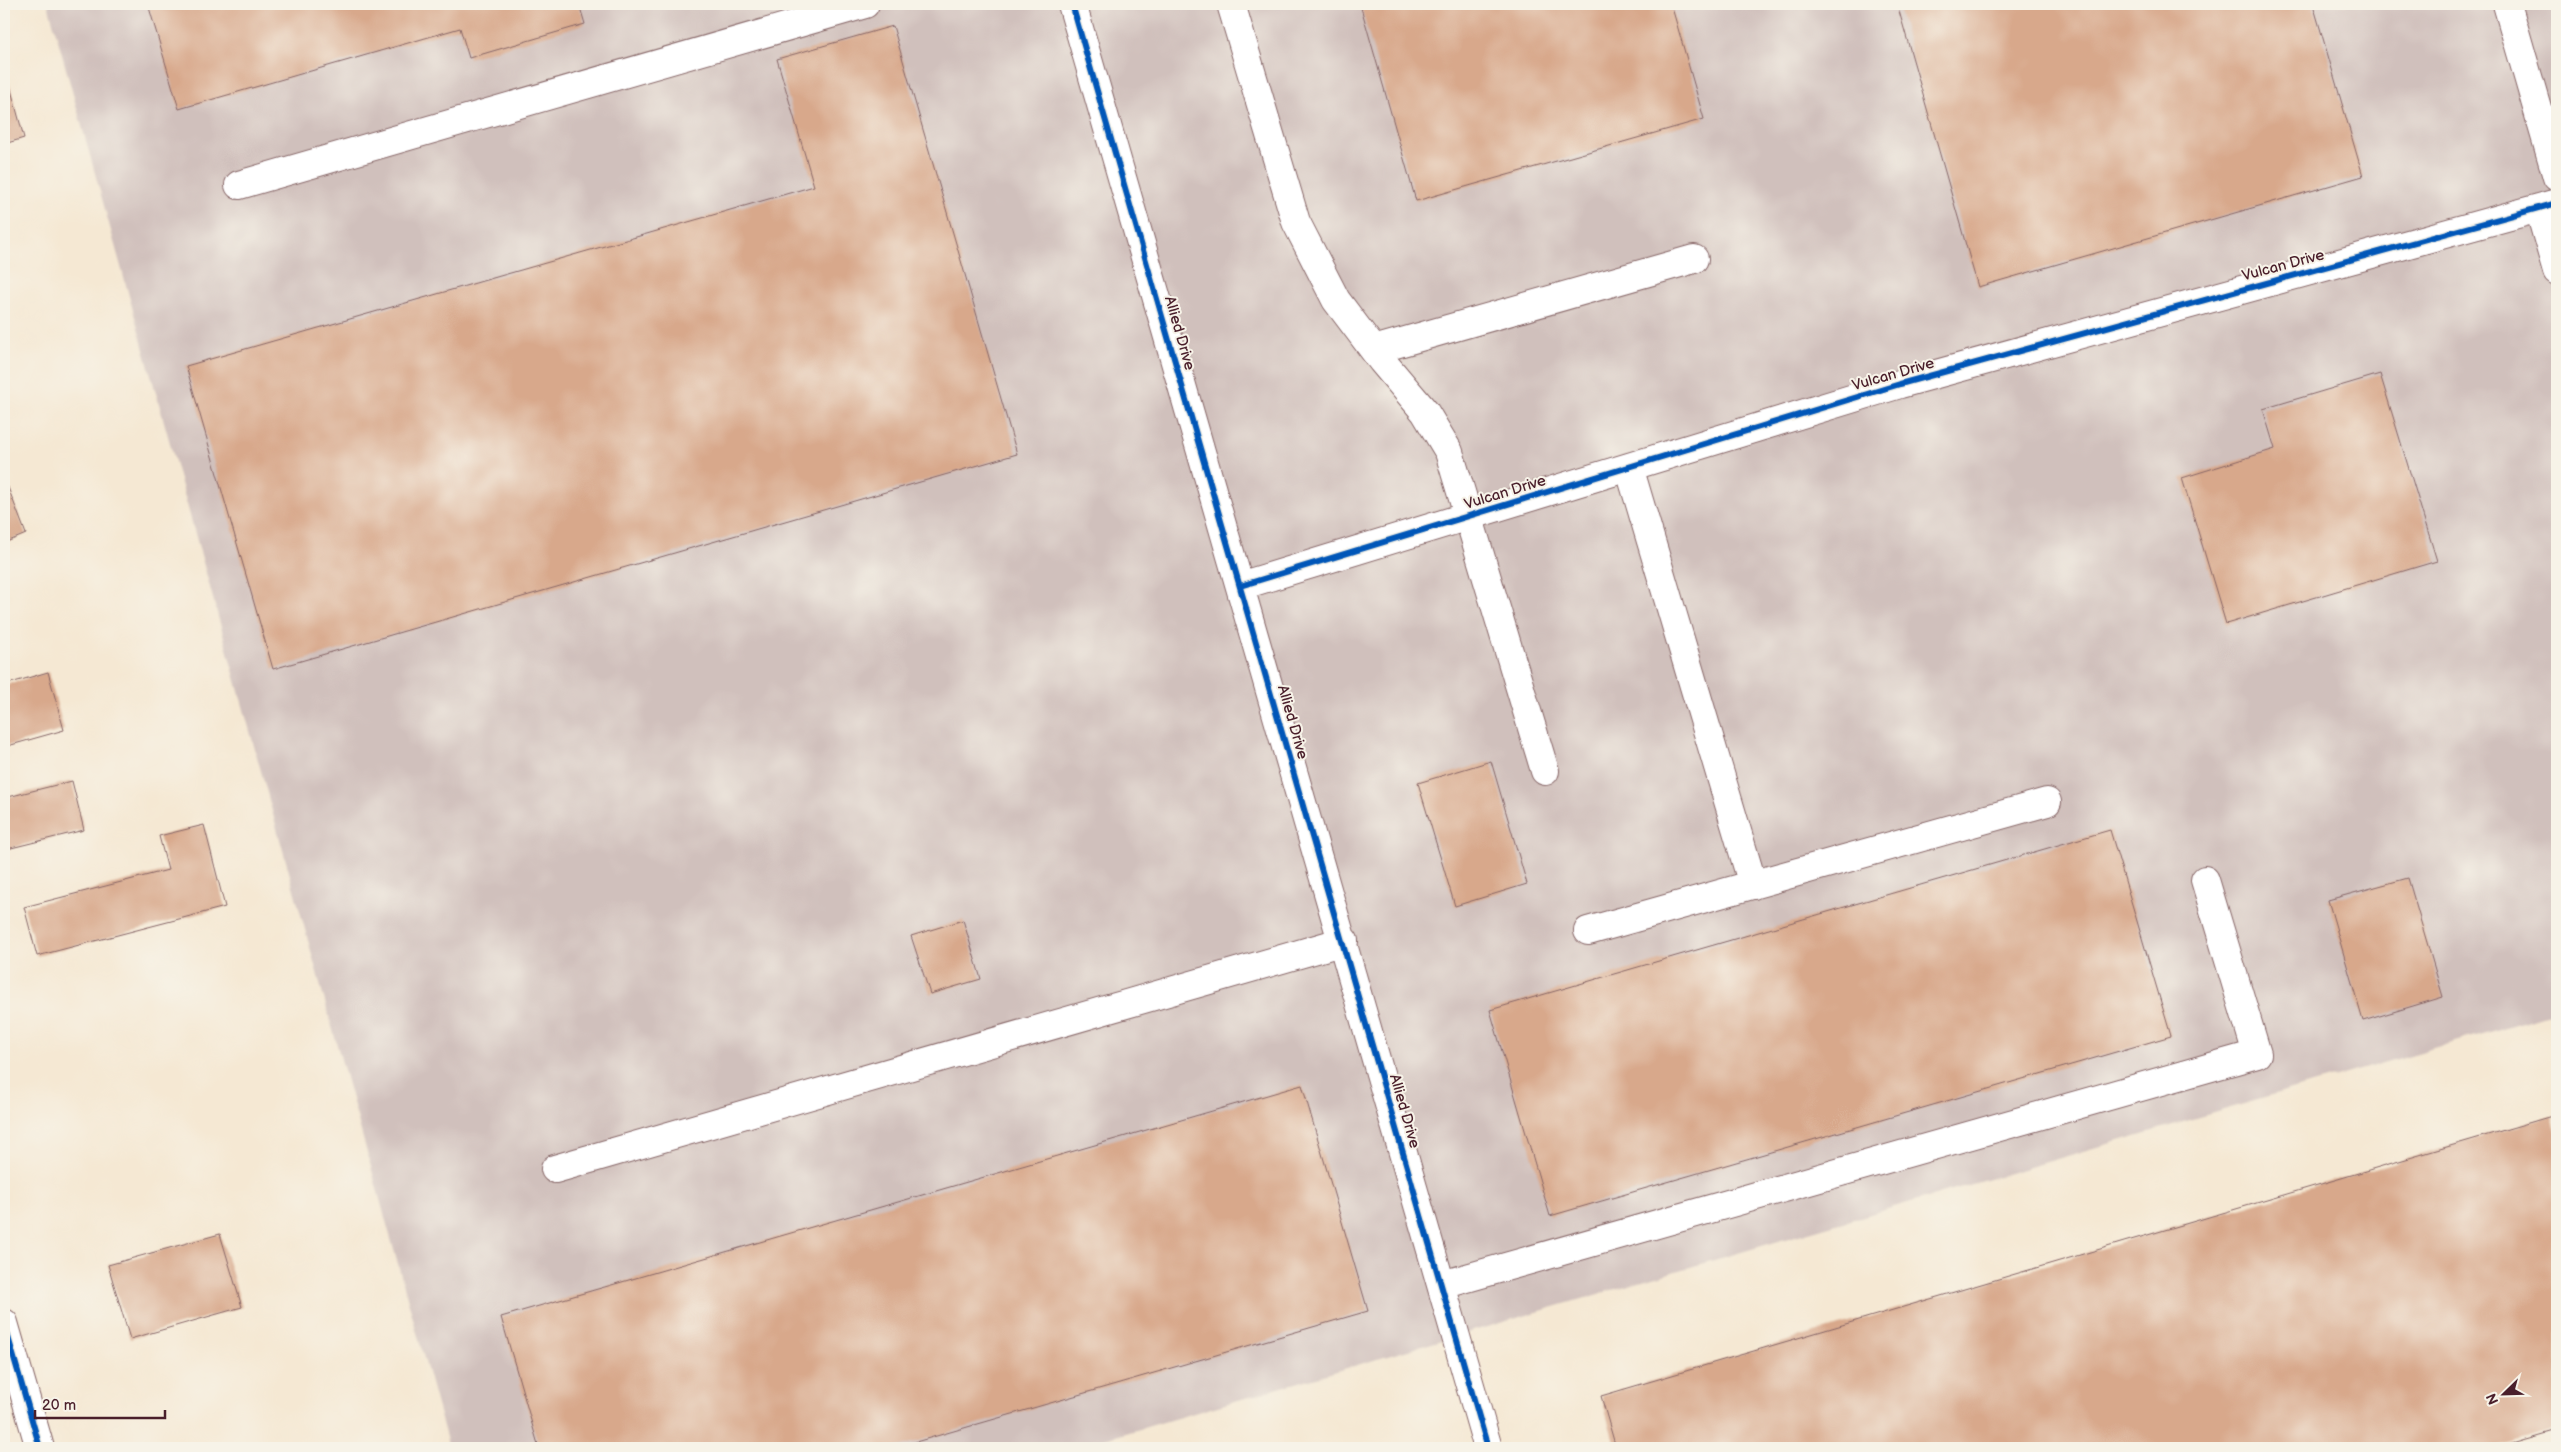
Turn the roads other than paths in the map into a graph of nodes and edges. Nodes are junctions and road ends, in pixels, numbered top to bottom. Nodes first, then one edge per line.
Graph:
1 (865, 4) edge
2 (1072, 4) edge
3 (1231, 4) edge
4 (2507, 4) edge
5 (2557, 177) edge
6 (239, 186) dead end
7 (2548, 205) edge
8 (1694, 259) dead end
9 (2557, 271) edge
10 (1374, 350) junction
11 (1629, 467) junction
12 (1467, 516) junction
13 (1240, 586) junction
14 (1545, 771) dead end
15 (2048, 802) dead end
16 (2205, 880) dead end
17 (1753, 885) junction
18 (1588, 931) dead end
19 (1344, 941) junction
20 (556, 1168) dead end
21 (1442, 1285) junction
22 (4, 1324) edge
23 (40, 1448) edge
24 (1488, 1448) edge

1 - 6 street
2 - 13 street, Allied Drive
3 - 10 street
4 - 5 street
7 - 9 street
7 - 11 street, Vulcan Drive
8 - 10 street
10 - 12 street
11 - 12 street, Vulcan Drive
11 - 17 street
12 - 13 street, Vulcan Drive
12 - 14 street
13 - 19 street, Allied Drive
15 - 17 street
16 - 21 street
17 - 18 street
19 - 20 street
19 - 21 street, Allied Drive
21 - 24 street, Allied Drive
22 - 23 street

